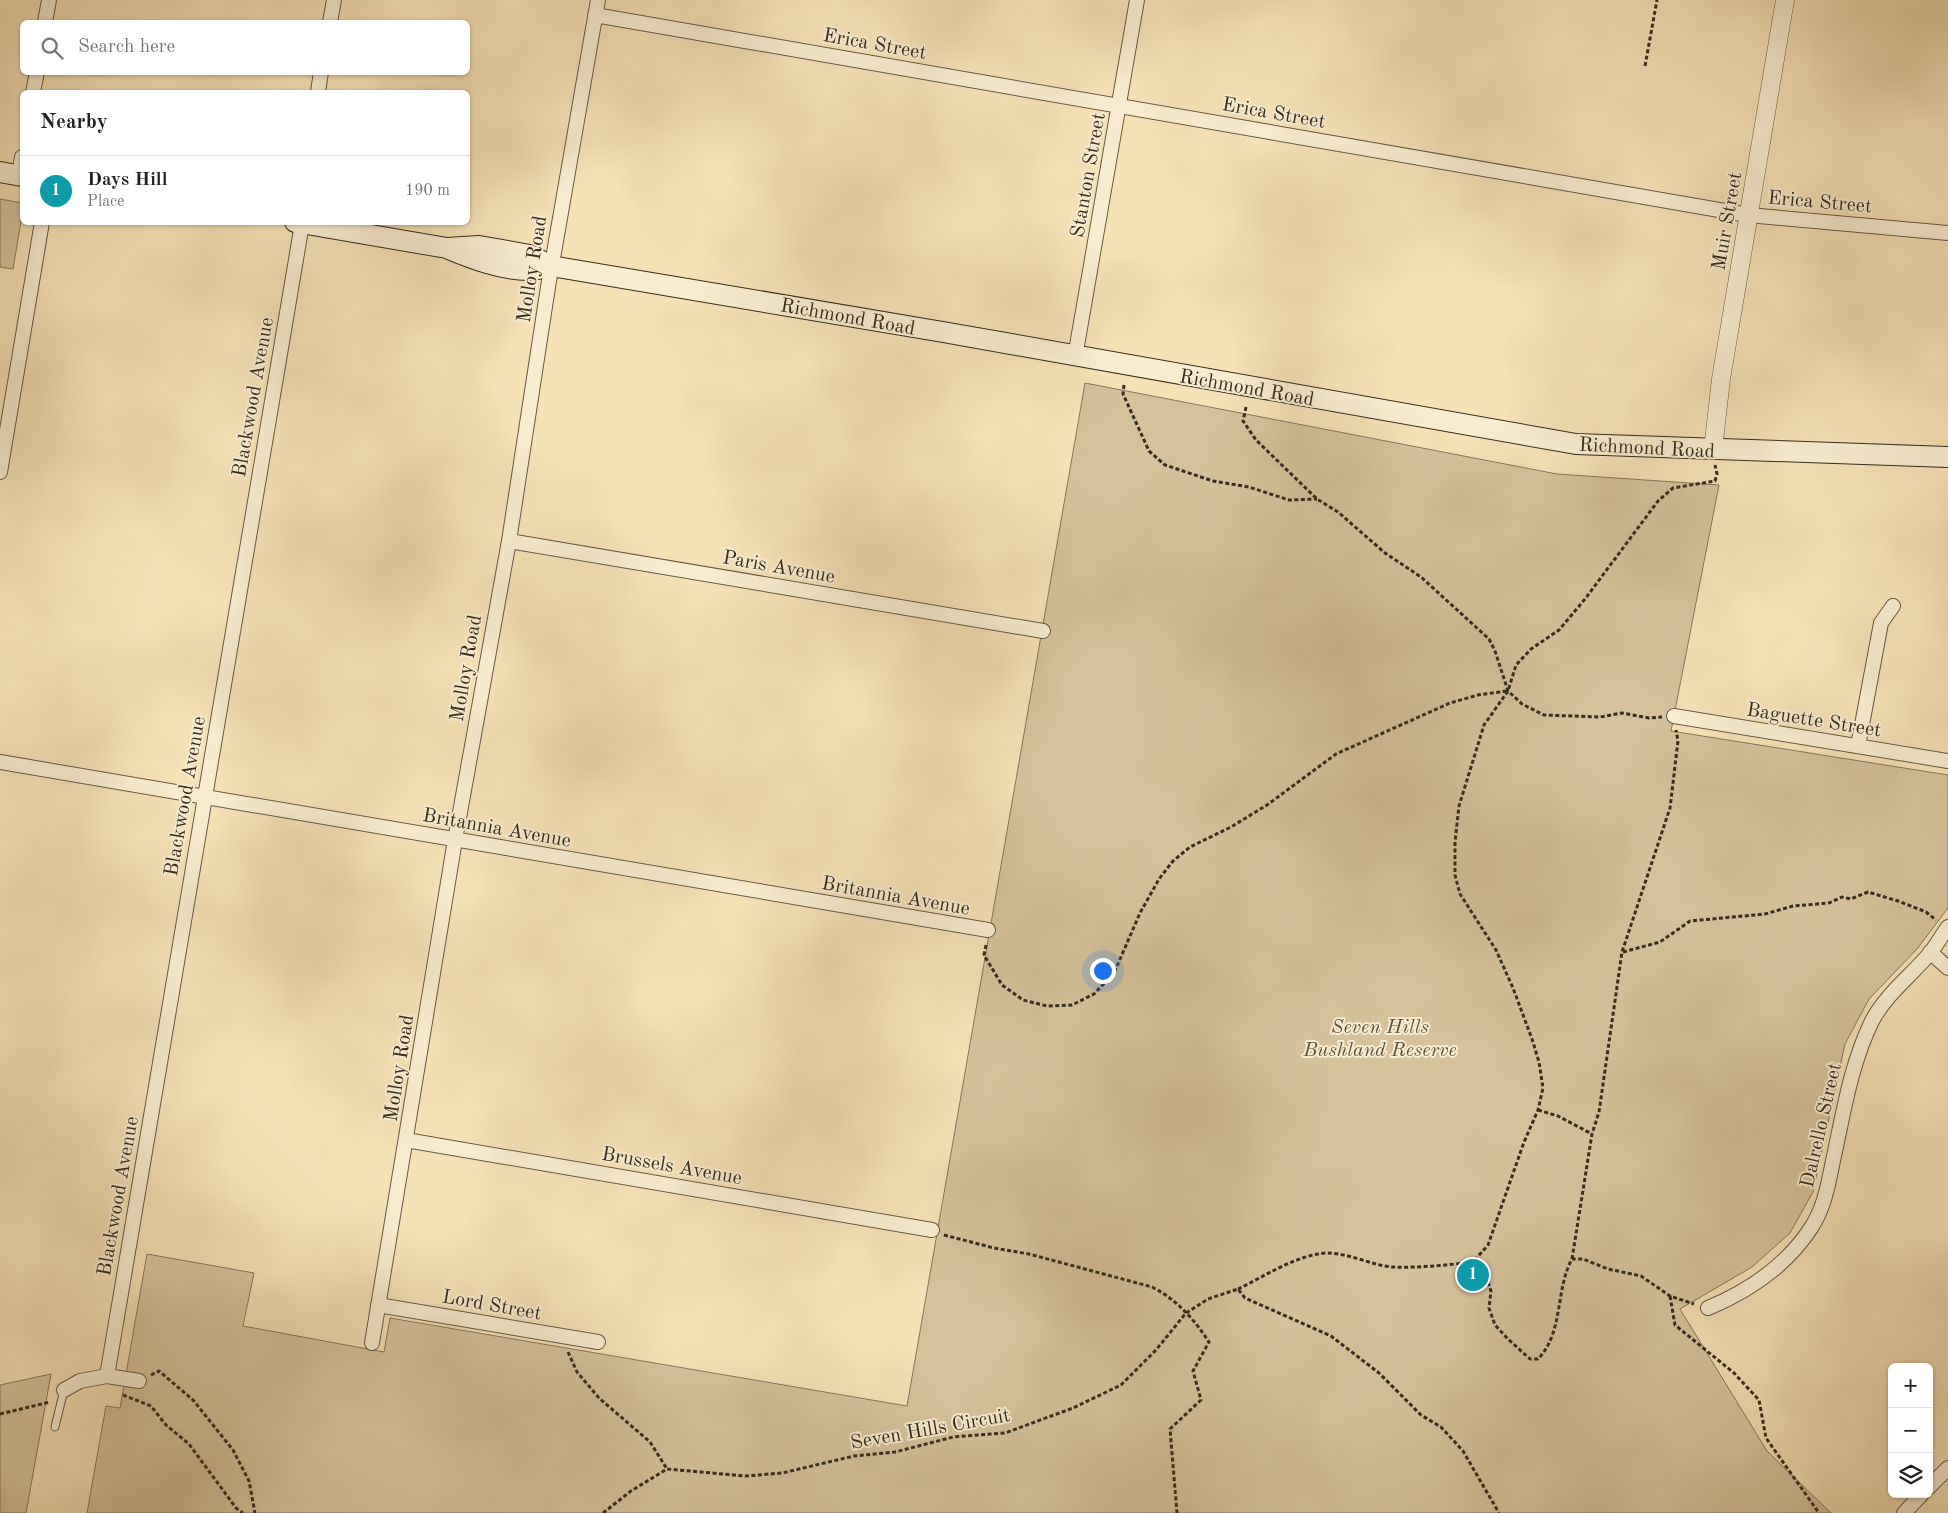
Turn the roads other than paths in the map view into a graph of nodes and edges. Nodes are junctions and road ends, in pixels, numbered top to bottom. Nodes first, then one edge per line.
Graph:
1 (49, 0) edge
2 (334, 0) edge
3 (598, 0) edge
4 (1138, 0) edge
5 (1784, 0) edge
6 (595, 15) junction
7 (45, 20) edge
8 (330, 20) edge
9 (36, 75) edge
10 (321, 75) edge
11 (33, 90) edge
12 (318, 90) edge
13 (1119, 106) junction
14 (1748, 215) junction
15 (41, 225) edge
16 (297, 225) edge
17 (309, 225) edge
18 (1948, 233) edge
19 (551, 266) junction
20 (1076, 357) junction
21 (1713, 450) junction
22 (1948, 457) edge
23 (0, 472) edge
24 (509, 541) junction
25 (1893, 606) dead end
26 (1043, 632) dead end
27 (1674, 716) road end
28 (1858, 746) junction
29 (1948, 761) edge
30 (0, 762) edge
31 (204, 798) junction
32 (455, 840) junction
33 (1947, 928) edge
34 (988, 930) road end
35 (1930, 952) junction
36 (1948, 968) edge
37 (406, 1140) junction
38 (932, 1230) road end
39 (378, 1305) junction
40 (1708, 1308) road end
41 (598, 1342) dead end
42 (372, 1343) dead end
43 (107, 1376) junction
44 (139, 1381) road end
45 (62, 1395) joint
46 (55, 1427) dead end
47 (1948, 1468) edge
48 (1933, 1483) edge
49 (1918, 1498) edge
50 (1904, 1513) edge

1 - 7 street
2 - 8 street
3 - 6 street, Molloy Road
4 - 13 street, Stanton Street
5 - 14 street, Muir Street
6 - 13 street, Erica Street
6 - 19 street, Molloy Road
9 - 11 street
10 - 12 street
13 - 14 street, Erica Street
13 - 20 street, Stanton Street
14 - 18 street, Erica Street
14 - 21 street, Muir Street
15 - 23 street
16 - 31 street, Blackwood Avenue
17 - 19 main road, Richmond Road
19 - 20 main road, Richmond Road
19 - 24 street, Molloy Road
20 - 21 main road, Richmond Road
21 - 22 main road, Richmond Road
24 - 26 street, Paris Avenue
24 - 32 street, Molloy Road
25 - 28 street
27 - 28 street, Baguette Street
28 - 29 street, Baguette Street
30 - 31 street, Britannia Avenue
31 - 32 street, Britannia Avenue
31 - 43 street, Blackwood Avenue
32 - 34 street, Britannia Avenue
32 - 37 street, Molloy Road
33 - 35 street, Dalrello Street
35 - 36 street
35 - 40 street, Dalrello Street
37 - 38 street, Brussels Avenue
37 - 39 street, Molloy Road
39 - 41 street, Lord Street
39 - 42 street, Molloy Road
43 - 44 street
43 - 45 street
45 - 46 lane
47 - 48 street
49 - 50 street

